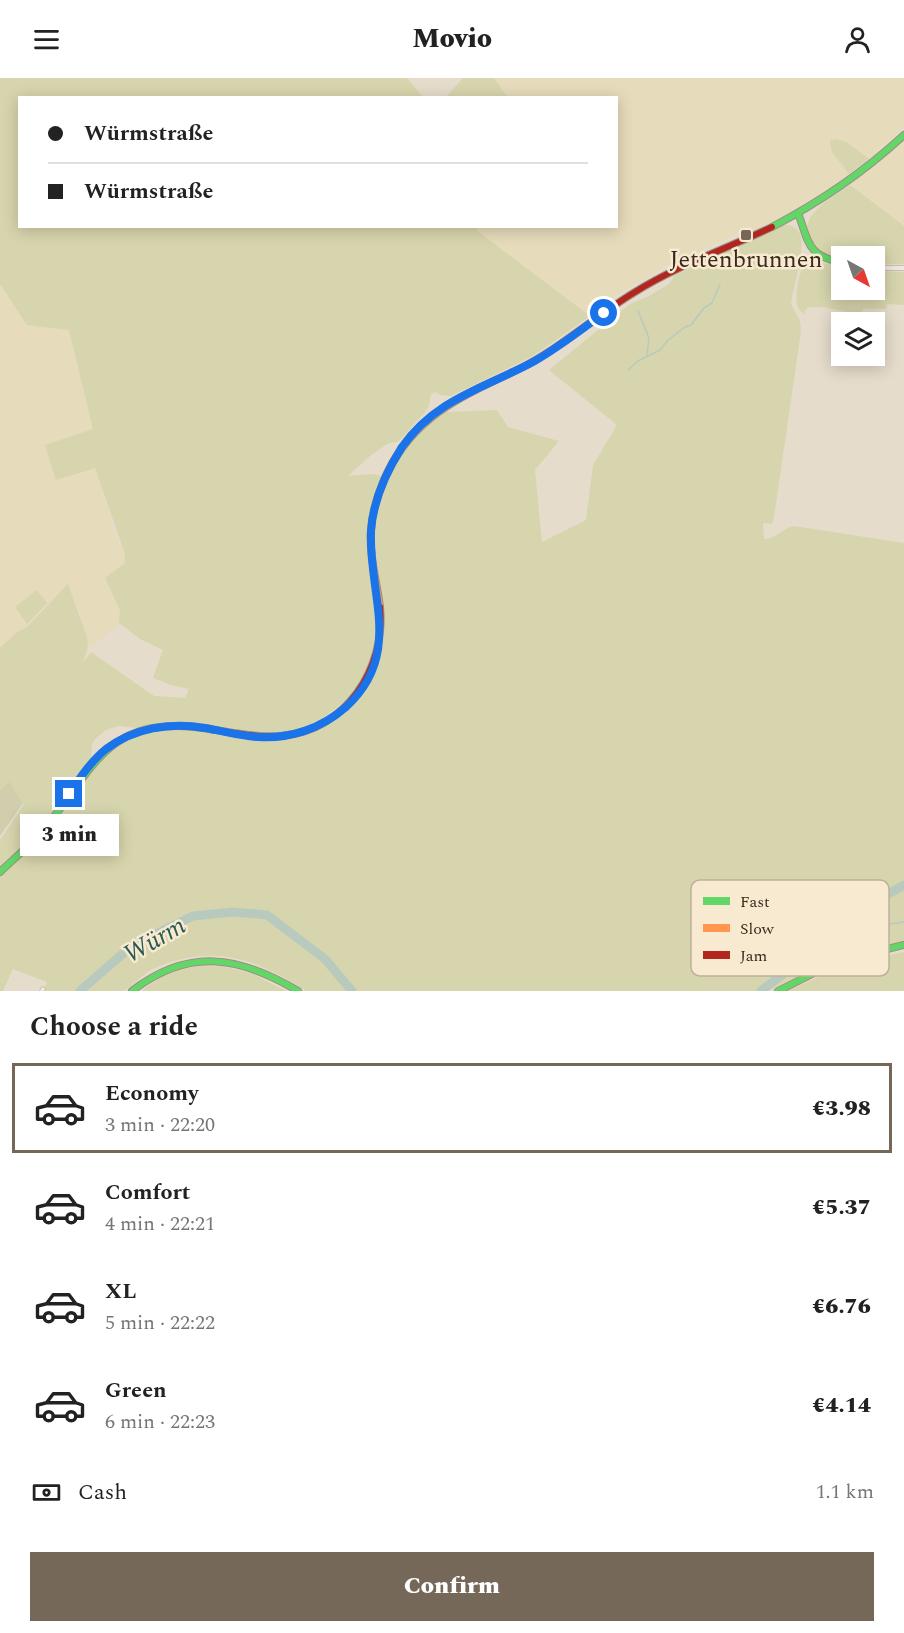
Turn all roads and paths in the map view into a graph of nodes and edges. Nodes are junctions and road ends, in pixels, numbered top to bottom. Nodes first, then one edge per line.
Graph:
1 (904, 135) edge
2 (798, 213) junction
3 (831, 260) edge
4 (885, 268) edge
5 (904, 268) edge
6 (0, 872) edge
7 (904, 945) edge
8 (889, 949) edge
9 (808, 976) edge
10 (132, 991) edge
11 (298, 991) edge
12 (778, 991) edge

1 - 2 street
2 - 3 street
2 - 6 street
4 - 5 street
7 - 8 street
9 - 12 street
10 - 11 street

